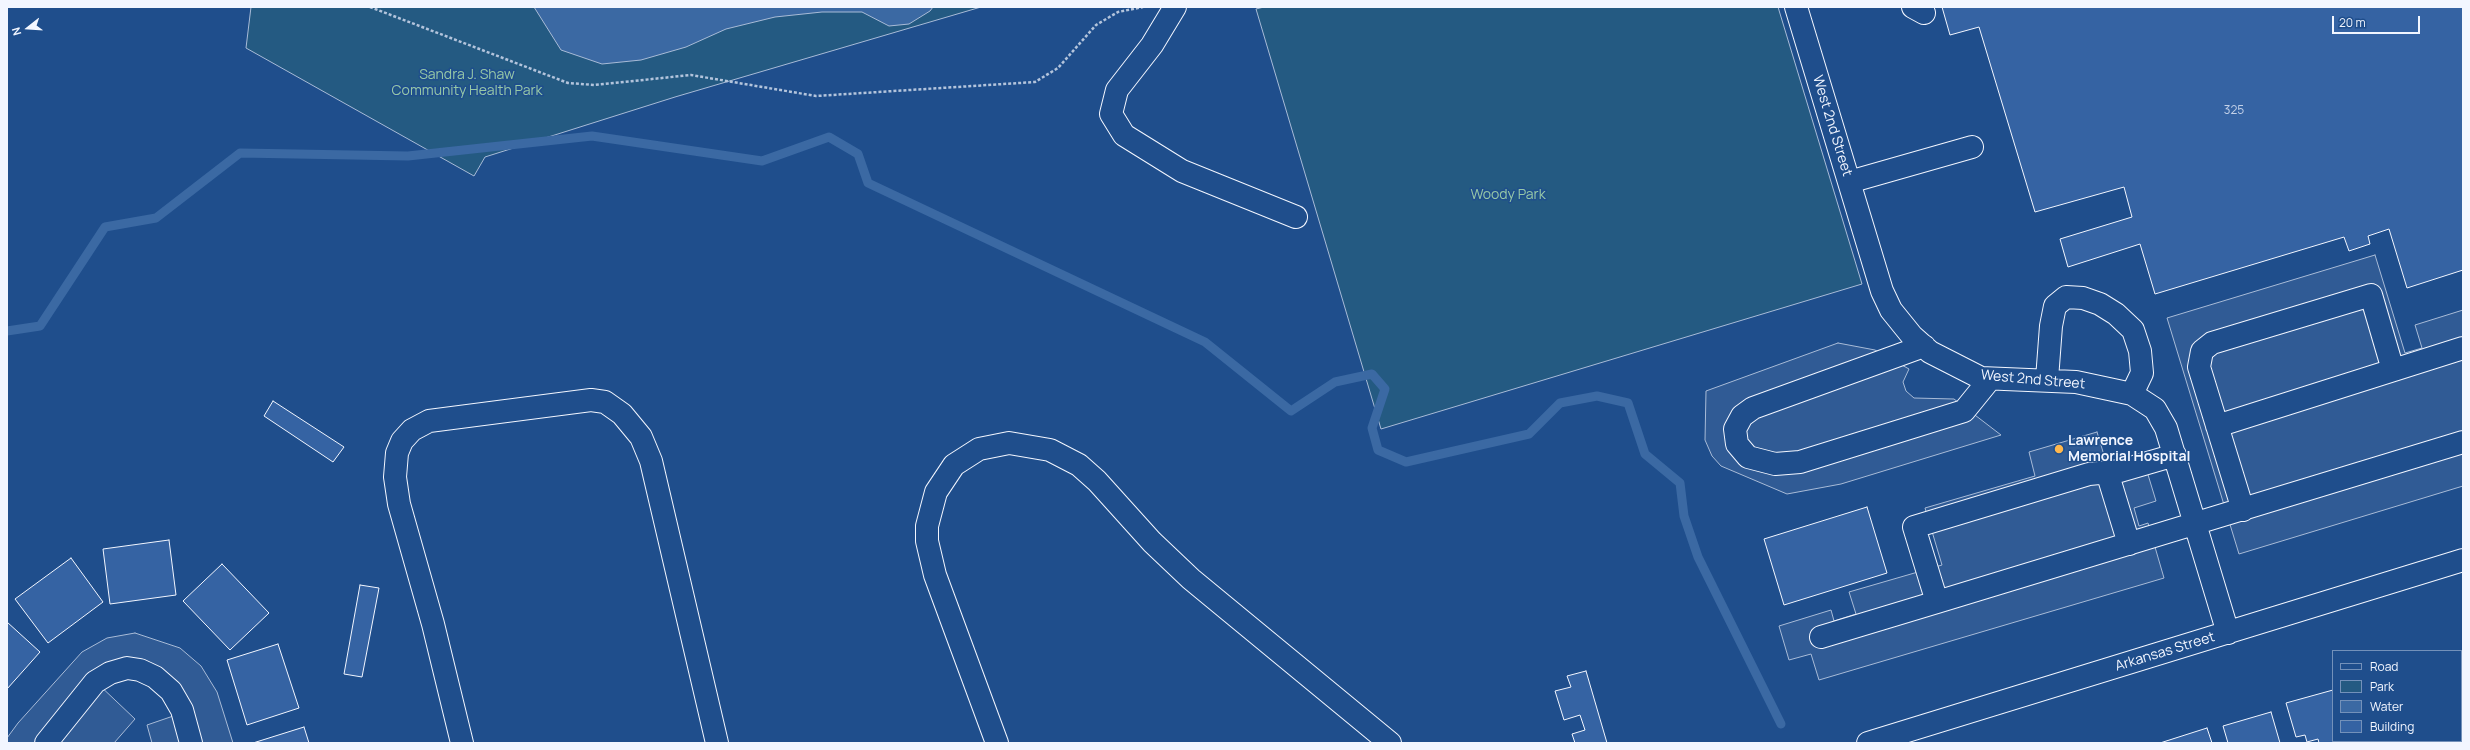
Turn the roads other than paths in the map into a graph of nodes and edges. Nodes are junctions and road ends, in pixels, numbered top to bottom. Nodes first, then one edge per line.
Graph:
1 (1174, 7) edge
2 (1796, 7) edge
3 (1972, 147) dead end
4 (1849, 182) junction
5 (1296, 217) dead end
6 (1924, 346) junction
7 (2463, 348) edge
8 (2393, 370) junction
9 (1990, 379) junction
10 (2047, 379) junction
11 (2132, 394) junction
12 (2217, 426) junction
13 (2463, 442) edge
14 (2174, 455) junction
15 (2107, 472) junction
16 (2243, 510) junction
17 (2195, 524) junction
18 (2128, 544) junction
19 (2463, 560) edge
20 (1937, 602) junction
21 (2228, 633) junction
22 (1821, 637) dead end
23 (46, 743) edge
24 (191, 743) edge
25 (462, 743) edge
26 (717, 743) edge
27 (997, 743) edge
28 (1390, 743) edge
29 (1868, 743) edge

1 - 5 street
2 - 4 street, West 2nd Street
3 - 4 street
4 - 6 street, West 2nd Street
6 - 9 street, West 2nd Street
6 - 9 street
7 - 8 street
8 - 12 street
8 - 12 street
9 - 10 street, West 2nd Street
10 - 11 street, West 2nd Street
10 - 11 street
11 - 14 street, West 2nd Street
12 - 16 street
13 - 16 street
14 - 15 street
14 - 17 street, West 2nd Street
15 - 18 street
15 - 20 street
16 - 17 street
17 - 18 street
17 - 21 street, West 2nd Street
18 - 20 street
19 - 21 street, Arkansas Street
20 - 22 street
21 - 29 street, Arkansas Street
23 - 24 street
25 - 26 street
27 - 28 street

